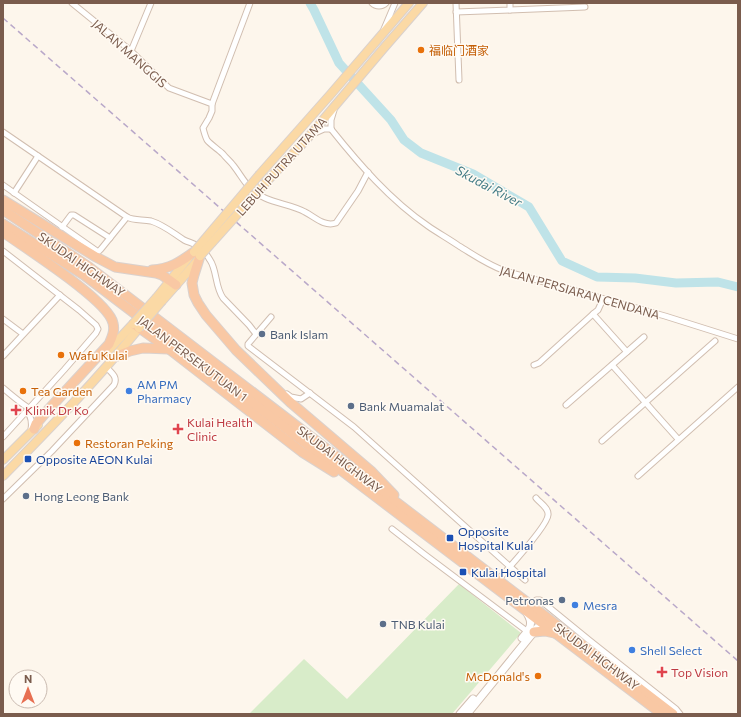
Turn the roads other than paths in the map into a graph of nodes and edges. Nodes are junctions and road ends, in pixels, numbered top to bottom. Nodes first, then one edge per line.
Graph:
1 (72, 3) edge
2 (151, 3) edge
3 (250, 3) edge
4 (372, 3) edge
5 (386, 3) edge
6 (395, 3) edge
7 (409, 3) edge
8 (424, 3) edge
9 (456, 3) edge
10 (510, 3) edge
11 (585, 7) dead end
12 (510, 10) junction
13 (456, 12) junction
14 (378, 40) junction
15 (131, 51) junction
16 (459, 80) dead end
17 (337, 102) junction
18 (212, 104) junction
19 (330, 129) junction
20 (3, 132) edge
21 (306, 140) junction
22 (38, 156) junction
23 (368, 172) junction
24 (3, 185) edge
25 (14, 192) junction
26 (3, 200) edge
27 (3, 210) edge
28 (127, 217) junction
29 (3, 224) edge
30 (62, 227) junction
31 (3, 232) edge
32 (110, 238) junction
33 (77, 241) junction
34 (3, 251) edge
35 (197, 254) junction
36 (143, 271) junction
37 (173, 283) junction
38 (60, 295) junction
39 (603, 299) junction
40 (593, 314) junction
41 (271, 317) dead end
42 (3, 319) edge
43 (136, 326) junction
44 (23, 334) junction
45 (256, 334) junction
46 (644, 337) dead end
47 (738, 340) edge
48 (715, 341) dead end
49 (169, 350) junction
50 (627, 352) junction
51 (3, 356) edge
52 (115, 357) junction
53 (612, 364) junction
54 (534, 365) dead end
55 (252, 366) junction
56 (106, 367) junction
57 (738, 387) edge
58 (3, 388) edge
59 (310, 393) junction
60 (645, 402) junction
61 (566, 405) dead end
62 (28, 410) junction
63 (48, 410) junction
64 (32, 431) junction
65 (3, 437) edge
66 (678, 439) junction
67 (602, 441) dead end
68 (14, 449) junction
69 (3, 452) edge
70 (3, 460) edge
71 (3, 476) edge
72 (638, 476) dead end
73 (378, 498) junction
74 (536, 498) dead end
75 (3, 499) edge
76 (410, 512) junction
77 (392, 529) dead end
78 (510, 566) junction
79 (498, 580) junction
80 (525, 580) dead end
81 (522, 599) junction
82 (528, 608) junction
83 (541, 623) junction
84 (531, 632) junction
85 (555, 634) junction
86 (460, 714) edge
87 (467, 714) edge
88 (662, 714) edge
89 (674, 714) edge
90 (680, 714) edge

1 - 15 street, JALAN MANGGIS
2 - 15 street
3 - 18 street
4 - 5 street
6 - 14 street
7 - 14 main road, LEBUH PUTRA UTAMA
8 - 17 main road, LEBUH PUTRA UTAMA
9 - 13 street
10 - 12 street
11 - 12 street
12 - 13 street
13 - 16 street
14 - 35 main road, LEBUH PUTRA UTAMA, bridge
15 - 18 street, JALAN MANGGIS
17 - 19 street
17 - 21 main road, LEBUH PUTRA UTAMA
18 - 23 street
19 - 21 street
19 - 23 street, JALAN PERSIARAN CENDANA
20 - 22 street
21 - 35 main road, LEBUH PUTRA UTAMA, bridge
22 - 25 street
22 - 28 street
23 - 39 street, JALAN PERSIARAN CENDANA
24 - 25 street
25 - 30 street
26 - 33 highway
27 - 76 highway, SKUDAI HIGHWAY
28 - 32 street
28 - 45 street
29 - 73 highway, JALAN PERSEKUTUAN 1
30 - 32 street
30 - 33 street
31 - 63 highway
32 - 33 street
33 - 36 highway
34 - 38 street
35 - 36 highway
35 - 37 main road, LEBUH PUTRA UTAMA
35 - 55 highway
36 - 37 highway
37 - 43 main road, LEBUH PUTRA UTAMA, bridge
38 - 44 street
38 - 62 street
39 - 40 street
39 - 47 street, JALAN PERSIARAN CENDANA
40 - 50 street
40 - 54 street
41 - 45 street
42 - 44 street
43 - 49 highway
43 - 52 main road
43 - 64 main road
44 - 51 street
45 - 59 street
46 - 50 street
48 - 60 street
49 - 52 highway
49 - 73 highway
50 - 53 street
52 - 56 main road
53 - 60 street
53 - 61 street
55 - 59 street
55 - 76 highway
56 - 71 main road
56 - 75 street
57 - 66 street
58 - 62 street
59 - 78 street
60 - 66 street
60 - 67 street
62 - 63 street
62 - 64 street
62 - 65 street
63 - 64 highway
64 - 68 main road
66 - 72 street
68 - 69 street
68 - 70 main road
73 - 82 highway, SKUDAI HIGHWAY
74 - 78 street
76 - 79 highway, SKUDAI HIGHWAY
77 - 84 street
78 - 79 street
78 - 80 street
79 - 81 highway, SKUDAI HIGHWAY
81 - 82 highway, SKUDAI HIGHWAY
81 - 83 street
82 - 83 highway, SKUDAI HIGHWAY
82 - 84 street
82 - 89 highway, SKUDAI HIGHWAY
82 - 90 street
83 - 84 street
83 - 85 highway, SKUDAI HIGHWAY
84 - 85 highway
84 - 86 street
84 - 87 street
85 - 88 highway, SKUDAI HIGHWAY

